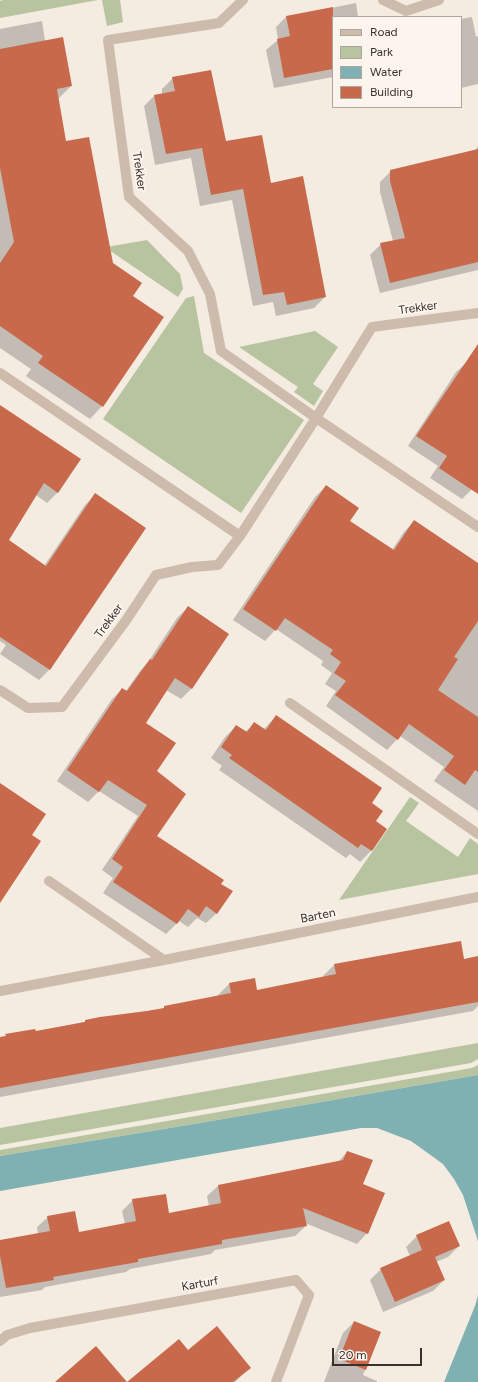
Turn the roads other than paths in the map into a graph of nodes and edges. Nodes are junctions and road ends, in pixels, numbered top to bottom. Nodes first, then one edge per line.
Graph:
1 (243, 0) edge
2 (383, 0) edge
3 (439, 0) edge
4 (478, 312) edge
5 (0, 373) edge
6 (316, 418) junction
7 (478, 527) edge
8 (240, 536) junction
9 (0, 690) edge
10 (290, 703) dead end
11 (478, 834) edge
12 (49, 881) dead end
13 (478, 897) edge
14 (164, 960) junction
15 (0, 991) edge
16 (0, 1341) edge
17 (276, 1382) edge

1 - 6 street, Trekker
2 - 3 street
4 - 6 street, Trekker
5 - 8 street
6 - 7 street, Trekker
6 - 8 street, Trekker
8 - 9 street, Trekker
10 - 11 street
12 - 14 street
13 - 14 street, Barten
14 - 15 street, Barten
16 - 17 street, Karturf

